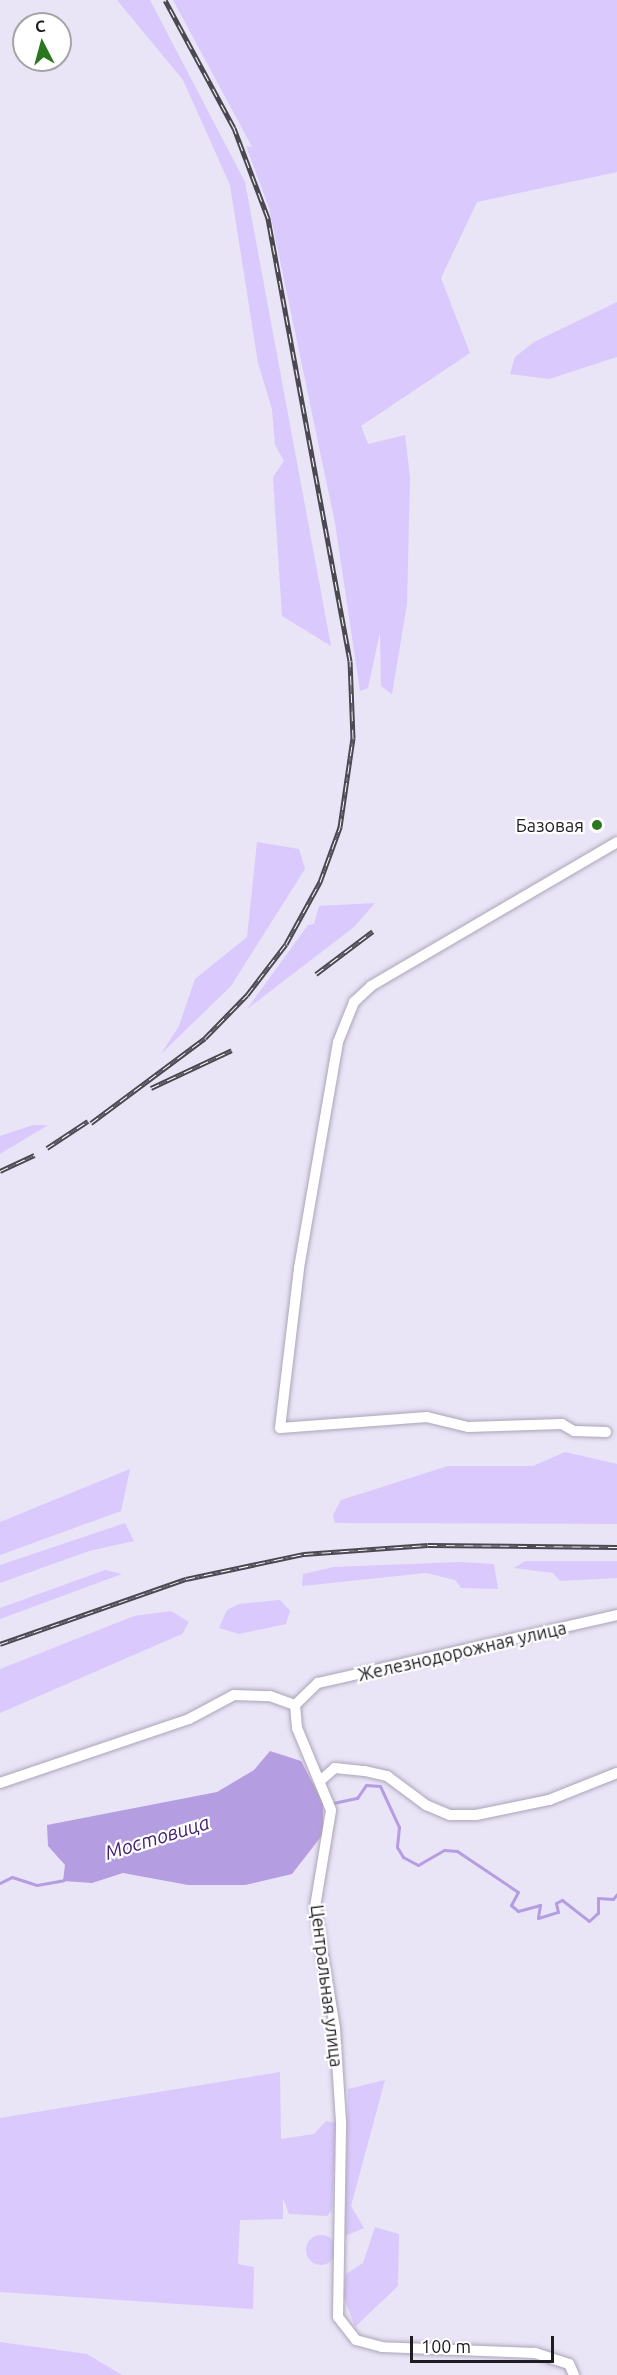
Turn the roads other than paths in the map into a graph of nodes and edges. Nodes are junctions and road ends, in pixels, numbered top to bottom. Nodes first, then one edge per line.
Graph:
1 (617, 842) edge
2 (606, 1432) dead end
3 (617, 1615) edge
4 (295, 1704) junction
5 (617, 1773) edge
6 (321, 1780) junction
7 (0, 1783) edge
8 (574, 2375) edge

1 - 2 street
3 - 4 street, Железнодорожная улица
4 - 6 street, Центральная улица
4 - 7 street
5 - 6 street
6 - 8 street, Центральная улица

